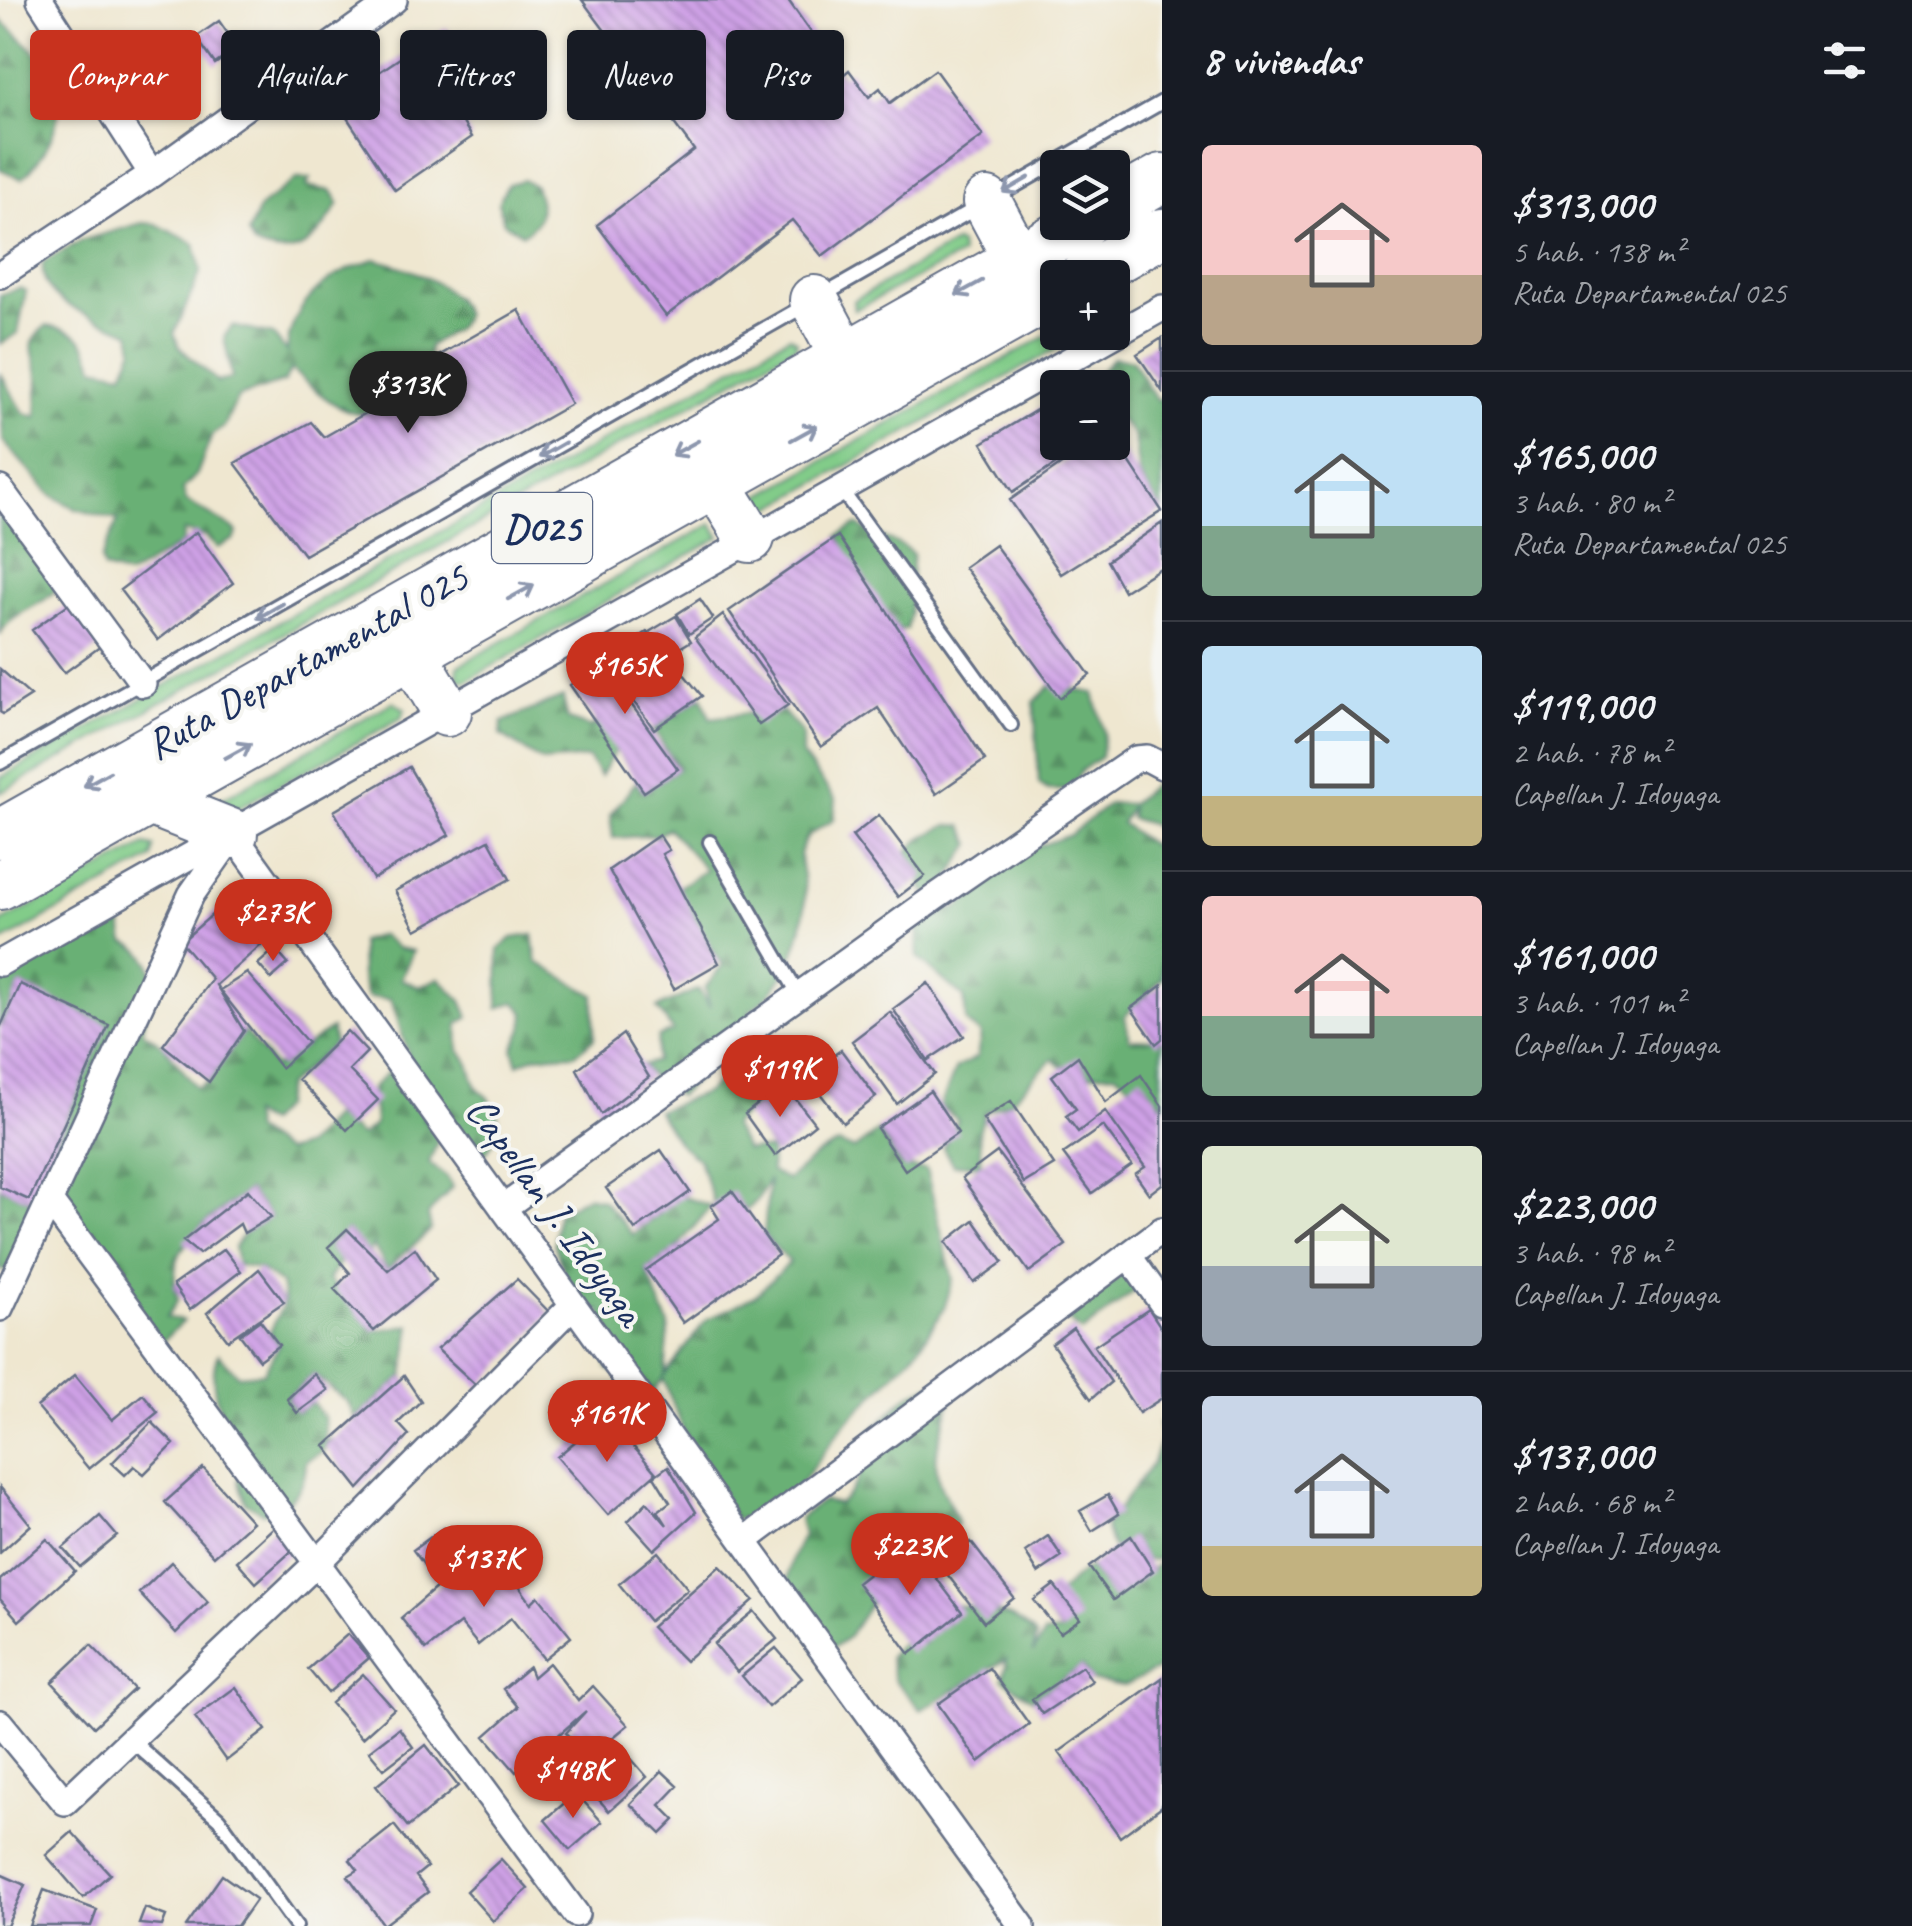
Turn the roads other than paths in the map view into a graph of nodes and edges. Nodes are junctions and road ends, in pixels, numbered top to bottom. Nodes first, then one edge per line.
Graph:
1 (40, 0) edge
2 (394, 0) edge
3 (1162, 102) edge
4 (152, 174) junction
5 (1162, 178) edge
6 (1130, 196) edge
7 (986, 202) junction
8 (1162, 233) edge
9 (1053, 240) edge
10 (1018, 260) junction
11 (1114, 260) edge
12 (0, 275) edge
13 (814, 300) junction
14 (1040, 301) edge
15 (1162, 308) edge
16 (845, 358) junction
17 (716, 483) junction
18 (840, 488) junction
19 (0, 489) edge
20 (750, 538) junction
21 (412, 653) junction
22 (143, 684) junction
23 (447, 712) junction
24 (1011, 725) dead end
25 (0, 764) edge
26 (1162, 766) edge
27 (150, 801) junction
28 (0, 834) edge
29 (233, 834) junction
30 (710, 842) dead end
31 (0, 885) edge
32 (0, 962) edge
33 (799, 995) junction
34 (52, 1204) junction
35 (503, 1208) junction
36 (1162, 1230) edge
37 (1128, 1255) junction
38 (1162, 1303) edge
39 (573, 1304) junction
40 (0, 1308) edge
41 (744, 1541) junction
42 (317, 1563) junction
43 (0, 1723) edge
44 (131, 1740) junction
45 (576, 1914) dead end
46 (296, 1926) edge
47 (1022, 1926) edge

1 - 4 street
2 - 4 street
3 -> 7 lane
4 - 12 street
5 - 6 highway
7 - 10 highway
7 - 13 lane
8 - 11 highway
9 - 10 highway, Ruta Departamental 025 / D025
10 -> 16 highway, Ruta Departamental 025 / D025
13 - 16 highway
13 -> 22 lane
17 -> 14 highway, Ruta Departamental 025 / D025
15 - 18 street
16 -> 28 highway, Ruta Departamental 025 / D025
17 - 20 highway
21 -> 17 highway, Ruta Departamental 025 / D025
18 - 20 street
18 - 24 lane
19 - 22 street
20 - 23 street
21 - 23 highway
27 -> 21 highway, Ruta Departamental 025 / D025
22 - 25 lane
23 - 29 street
26 - 33 street
27 - 29 highway
27 - 31 highway, Ruta Departamental 025 / D025
29 - 32 street
29 - 34 street
29 - 35 street, Capellan J. Idoyaga
30 - 33 lane
33 - 35 street
34 - 40 street
34 - 42 street
35 - 39 street, Capellan J. Idoyaga
36 - 37 street
37 - 38 street
37 - 41 street
39 - 41 street, Capellan J. Idoyaga
39 - 42 street
41 - 47 street, Capellan J. Idoyaga
42 - 44 street
42 - 45 street
43 - 44 street
44 - 46 lane

